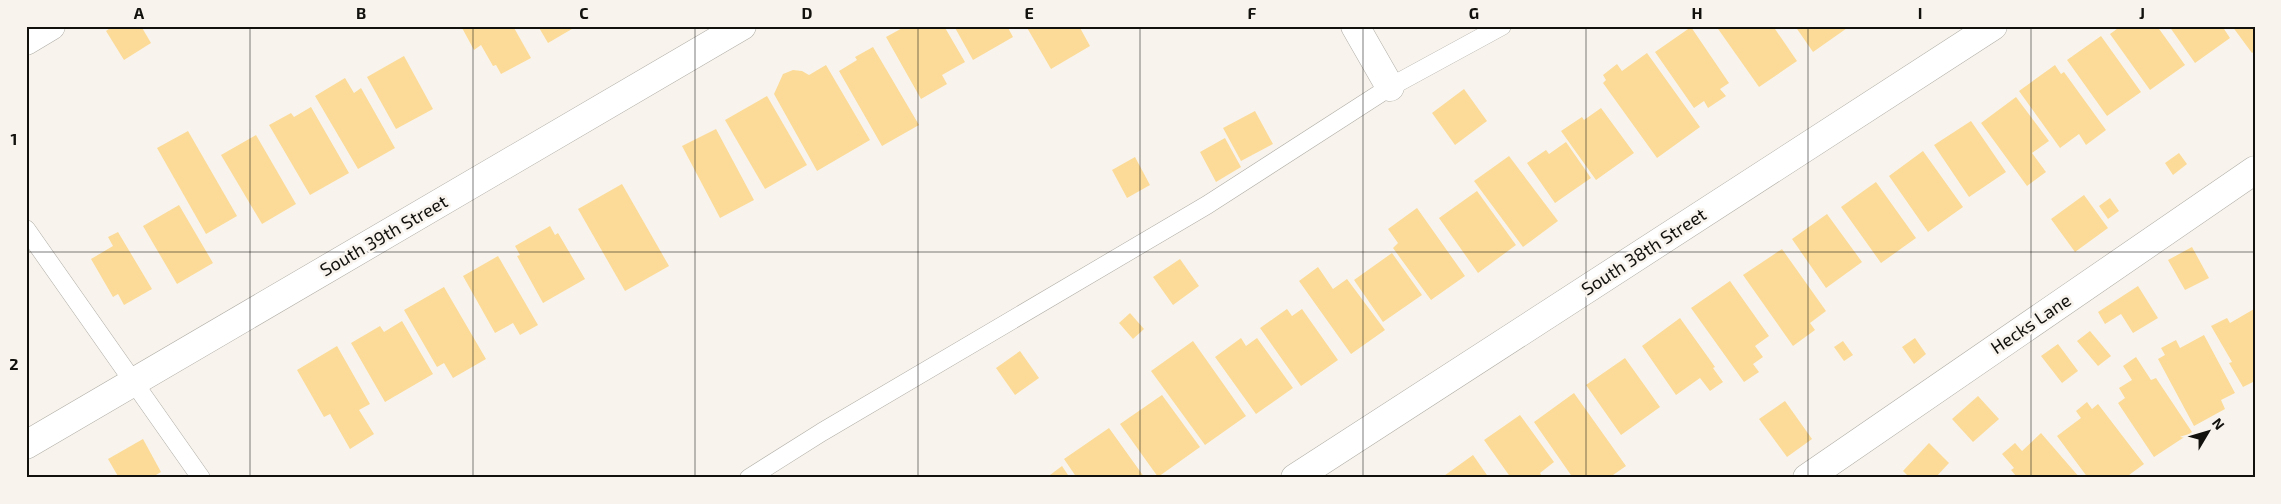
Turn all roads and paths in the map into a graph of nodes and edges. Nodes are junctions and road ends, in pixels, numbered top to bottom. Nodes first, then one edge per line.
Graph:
1 (51, 26) edge
2 (742, 26) edge
3 (1355, 26) edge
4 (1502, 26) edge
5 (1993, 26) edge
6 (26, 41) edge
7 (1390, 87) junction
8 (2255, 170) edge
9 (26, 229) edge
10 (135, 381) junction
11 (26, 445) edge
12 (201, 478) edge
13 (749, 478) edge
14 (1295, 478) edge
15 (1807, 478) edge

1 - 6 street
2 - 10 street, South 39th Street
3 - 7 street
4 - 7 lane
5 - 14 street, South 38th Street
7 - 13 lane
8 - 15 street, Hecks Lane
9 - 10 lane
10 - 11 street, South 39th Street
10 - 12 lane

